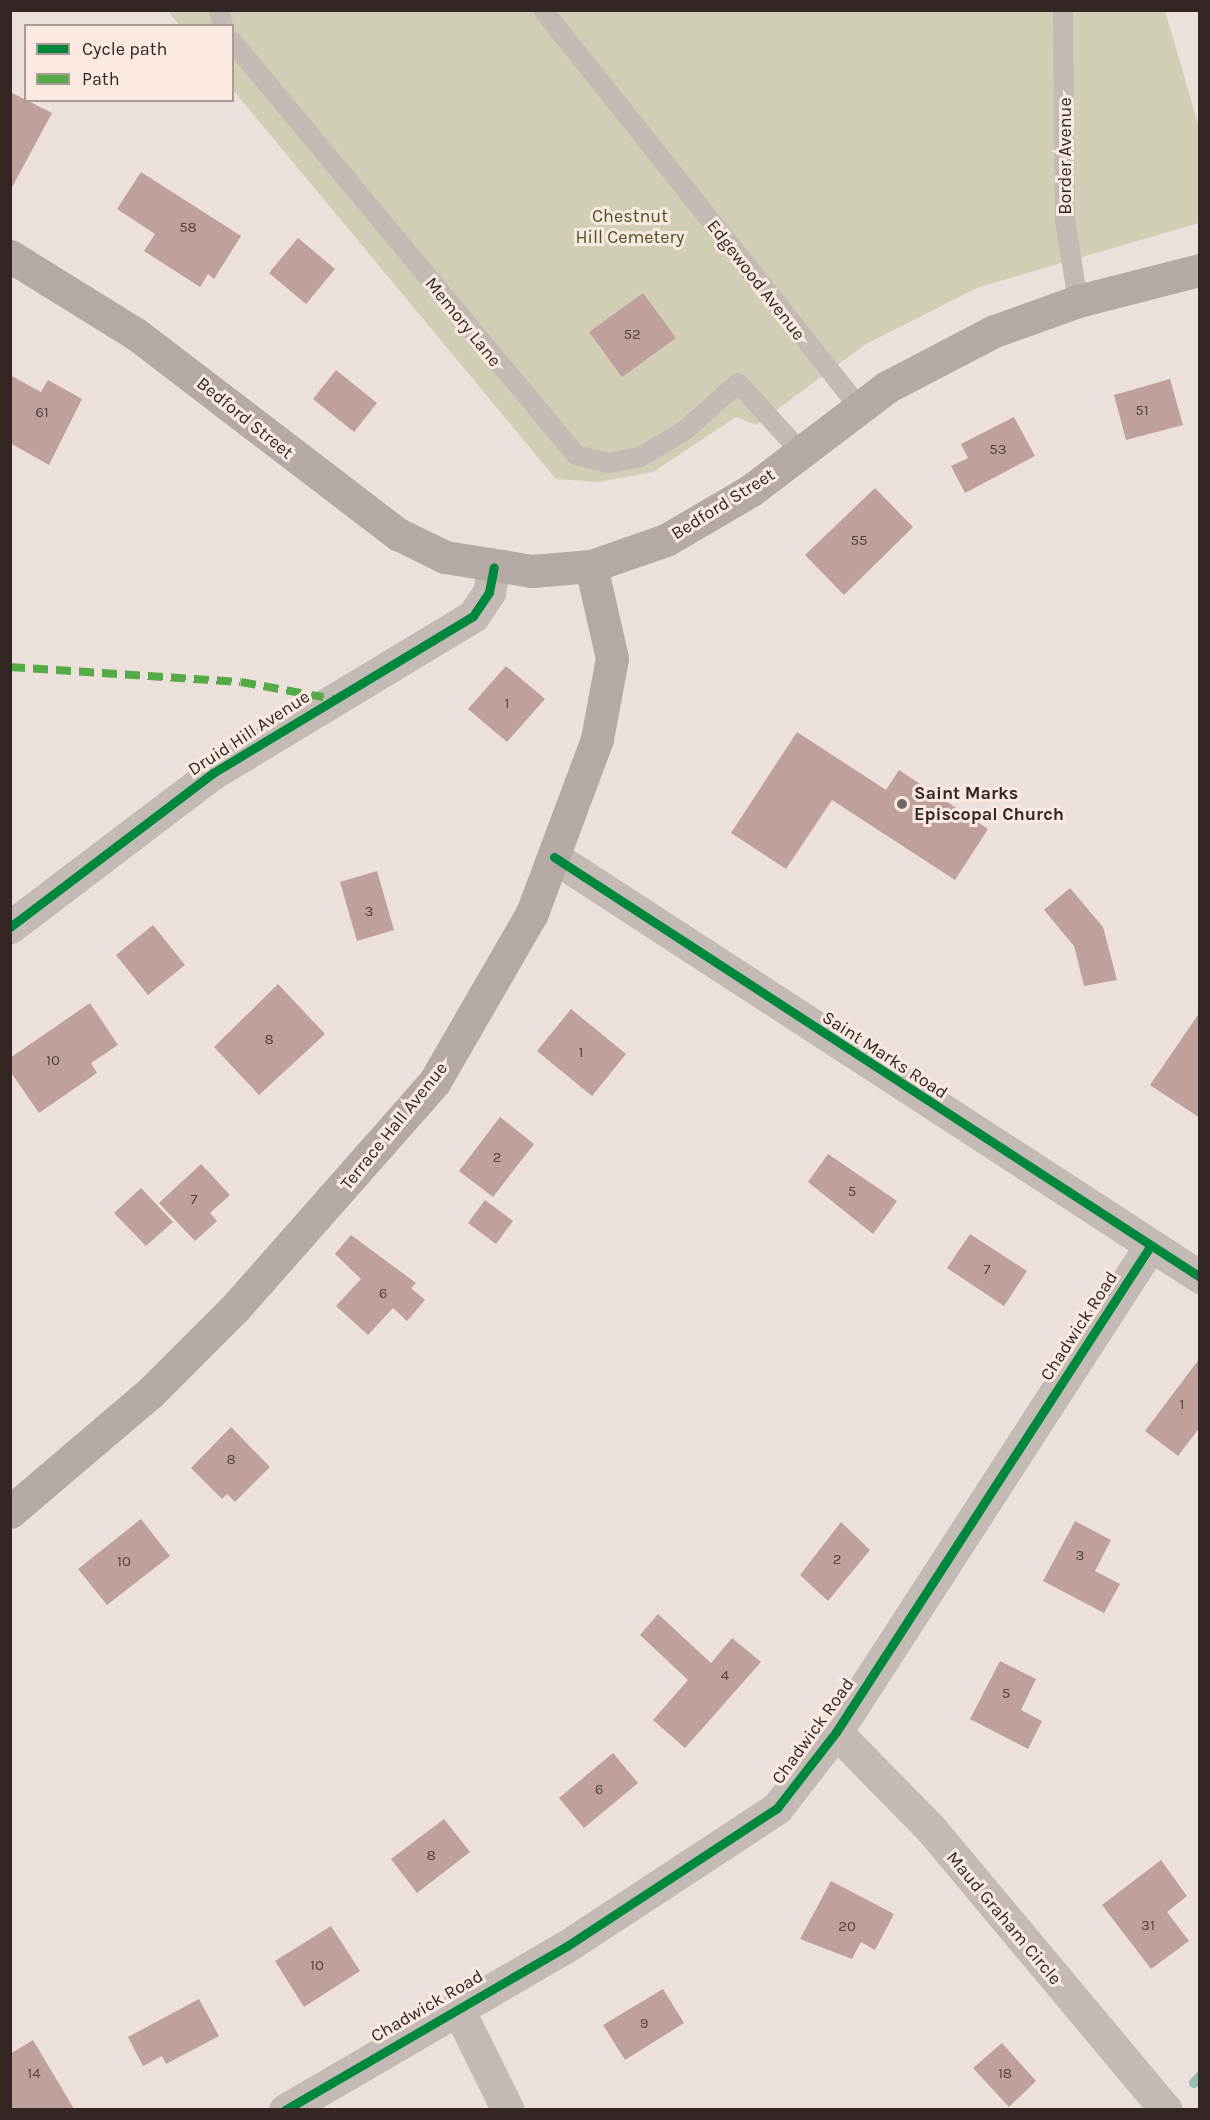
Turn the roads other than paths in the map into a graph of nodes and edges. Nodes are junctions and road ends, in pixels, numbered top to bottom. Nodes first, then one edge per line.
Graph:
1 (543, 10) edge
2 (1063, 10) edge
3 (234, 43) edge
4 (10, 256) edge
5 (1200, 270) edge
6 (1078, 301) junction
7 (859, 407) junction
8 (801, 452) junction
9 (591, 566) junction
10 (495, 567) junction
11 (554, 857) junction
12 (10, 927) edge
13 (1149, 1248) junction
14 (1200, 1277) edge
15 (10, 1512) edge
16 (836, 1732) junction
17 (457, 2007) junction
18 (285, 2109) edge
19 (508, 2109) edge
20 (1166, 2109) edge

1 - 7 lane, Edgewood Avenue
2 - 6 lane, Border Avenue
3 - 8 lane, Memory Lane
4 - 10 main road, Bedford Street
5 - 6 main road, Bedford Street
6 - 7 main road, Bedford Street
7 - 8 main road, Bedford Street
8 - 9 main road, Bedford Street
9 - 10 main road, Bedford Street
9 - 11 main road, Terrace Hall Avenue
10 - 12 street, Druid Hill Avenue
11 - 13 street, Saint Marks Road
11 - 15 main road, Terrace Hall Avenue
13 - 14 street, Saint Marks Road
13 - 16 street, Chadwick Road
16 - 17 street, Chadwick Road
16 - 20 street, Maud Graham Circle
17 - 18 street, Chadwick Road
17 - 19 street

